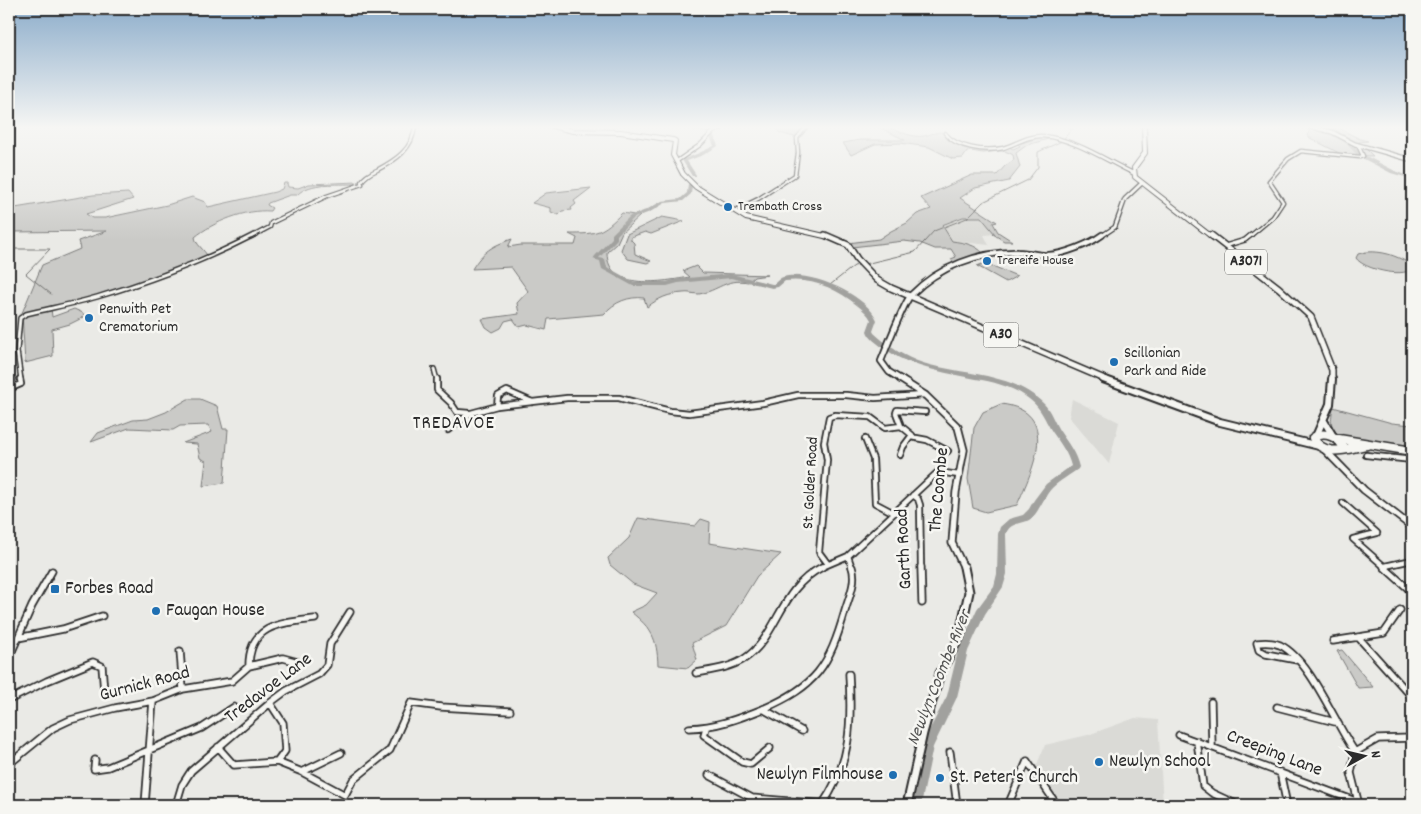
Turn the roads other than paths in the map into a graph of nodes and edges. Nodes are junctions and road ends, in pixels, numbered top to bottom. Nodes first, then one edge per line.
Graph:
1 (388, 164) edge
2 (678, 164) edge
3 (796, 164) edge
4 (1115, 164) edge
5 (1137, 164) edge
6 (1284, 164) edge
7 (1133, 174) junction
8 (1142, 184) junction
9 (734, 211) junction
10 (1224, 246) junction
11 (910, 296) junction
12 (434, 370) dead end
13 (9, 389) edge
14 (925, 395) junction
15 (532, 402) junction
16 (497, 406) junction
17 (456, 412) junction
18 (925, 412) dead end
19 (471, 413) junction
20 (461, 419) junction
21 (1324, 421) junction
22 (901, 426) junction
23 (448, 430) dead end
24 (1315, 435) junction
25 (911, 437) junction
26 (1289, 438) junction
27 (1335, 438) junction
28 (865, 439) dead end
29 (1367, 445) junction
30 (1320, 447) junction
31 (948, 450) dead end
32 (1343, 450) junction
33 (1412, 451) edge
34 (900, 455) dead end
35 (1366, 455) dead end
36 (1412, 460) edge
37 (1342, 466) junction
38 (959, 475) junction
39 (913, 495) junction
40 (1342, 502) dead end
41 (894, 513) junction
42 (1412, 527) edge
43 (848, 556) junction
44 (1412, 560) edge
45 (828, 564) junction
46 (1385, 566) junction
47 (52, 571) dead end
48 (1412, 592) edge
49 (922, 603) dead end
50 (1400, 610) dead end
51 (350, 612) dead end
52 (102, 616) dead end
53 (315, 619) dead end
54 (18, 638) junction
55 (1358, 638) junction
56 (1333, 641) dead end
57 (180, 651) dead end
58 (9, 658) edge
59 (1297, 660) junction
60 (298, 662) dead end
61 (249, 666) junction
62 (696, 673) dead end
63 (848, 674) dead end
64 (1412, 687) edge
65 (1404, 688) junction
66 (183, 689) junction
67 (104, 692) dead end
68 (1412, 697) edge
69 (9, 700) edge
70 (153, 701) junction
71 (1211, 702) dead end
72 (270, 703) junction
73 (234, 707) dead end
74 (1277, 707) dead end
75 (763, 709) junction
76 (510, 711) dead end
77 (1335, 722) junction
78 (689, 728) dead end
79 (706, 728) junction
80 (802, 731) dead end
81 (1180, 735) dead end
82 (1412, 738) edge
83 (1197, 741) junction
84 (218, 747) junction
85 (1212, 747) junction
86 (770, 748) dead end
87 (148, 751) junction
88 (950, 752) dead end
89 (1355, 752) junction
90 (341, 753) dead end
91 (94, 760) dead end
92 (277, 762) junction
93 (9, 764) edge
94 (302, 772) junction
95 (1280, 772) junction
96 (709, 775) dead end
97 (823, 804) edge
98 (1359, 804) edge
99 (145, 805) edge
100 (176, 805) edge
101 (907, 805) edge
102 (957, 805) edge
103 (1008, 805) edge
104 (1057, 805) edge
105 (1238, 805) edge
106 (1287, 805) edge

1 - 13 street
2 - 9 main road, A30
3 - 9 street
4 - 7 street
5 - 7 main road
6 - 10 street
7 - 8 main road, A3071
8 - 10 main road, A3071
8 - 11 main road
9 - 11 main road, A30
10 - 21 main road, A3071
11 - 14 main road, The Coombe
11 - 26 main road, A30
12 - 17 street
14 - 15 street
14 - 38 main road, The Coombe
15 - 16 street
15 - 16 street
16 - 19 street
17 - 19 street
17 - 20 street
18 - 22 street
19 - 20 street
20 - 23 street
21 - 24 main road, A3071
21 - 27 main road
22 - 25 street
22 - 45 street, St. Golder Road
24 - 26 main road, A30
24 - 27 highway
24 - 30 highway
25 - 31 street
25 - 34 street
26 - 30 main road, A30
27 - 29 highway
27 - 32 highway
28 - 41 street
29 - 32 highway
29 - 33 highway
30 - 32 highway
30 - 37 main road
32 - 37 main road
35 - 36 street
37 - 42 main road
38 - 39 street
38 - 101 main road, The Coombe
39 - 41 street
39 - 49 street, Garth Road
40 - 46 street
41 - 43 street
43 - 45 street
43 - 75 street
44 - 46 street
45 - 62 street
46 - 48 street
47 - 54 street
50 - 55 street
51 - 72 street, Tredavoe Lane
52 - 54 street
53 - 61 street
54 - 58 street
55 - 56 street
55 - 65 street
57 - 66 street
59 - 59 street
59 - 77 street
60 - 61 street, Gurnick Road
61 - 66 street, Gurnick Road
63 - 97 street
64 - 65 street
65 - 68 street
66 - 70 street, Gurnick Road
67 - 69 street
70 - 87 street
70 - 93 street, Gurnick Road
71 - 85 street
72 - 84 street, Tredavoe Lane
72 - 92 street
73 - 87 street
74 - 77 street
75 - 79 street
75 - 80 street
76 - 94 street
77 - 89 street
78 - 79 street
79 - 86 street
81 - 83 street, Creeping Lane
82 - 89 street
83 - 85 street, Creeping Lane
83 - 105 street
84 - 92 street
84 - 100 street, Tredavoe Lane
85 - 95 street, Creeping Lane
87 - 91 street
87 - 99 street
88 - 102 street
89 - 98 street
90 - 94 street
92 - 94 street
95 - 98 street, Creeping Lane
95 - 106 street
96 - 97 street
103 - 104 street

